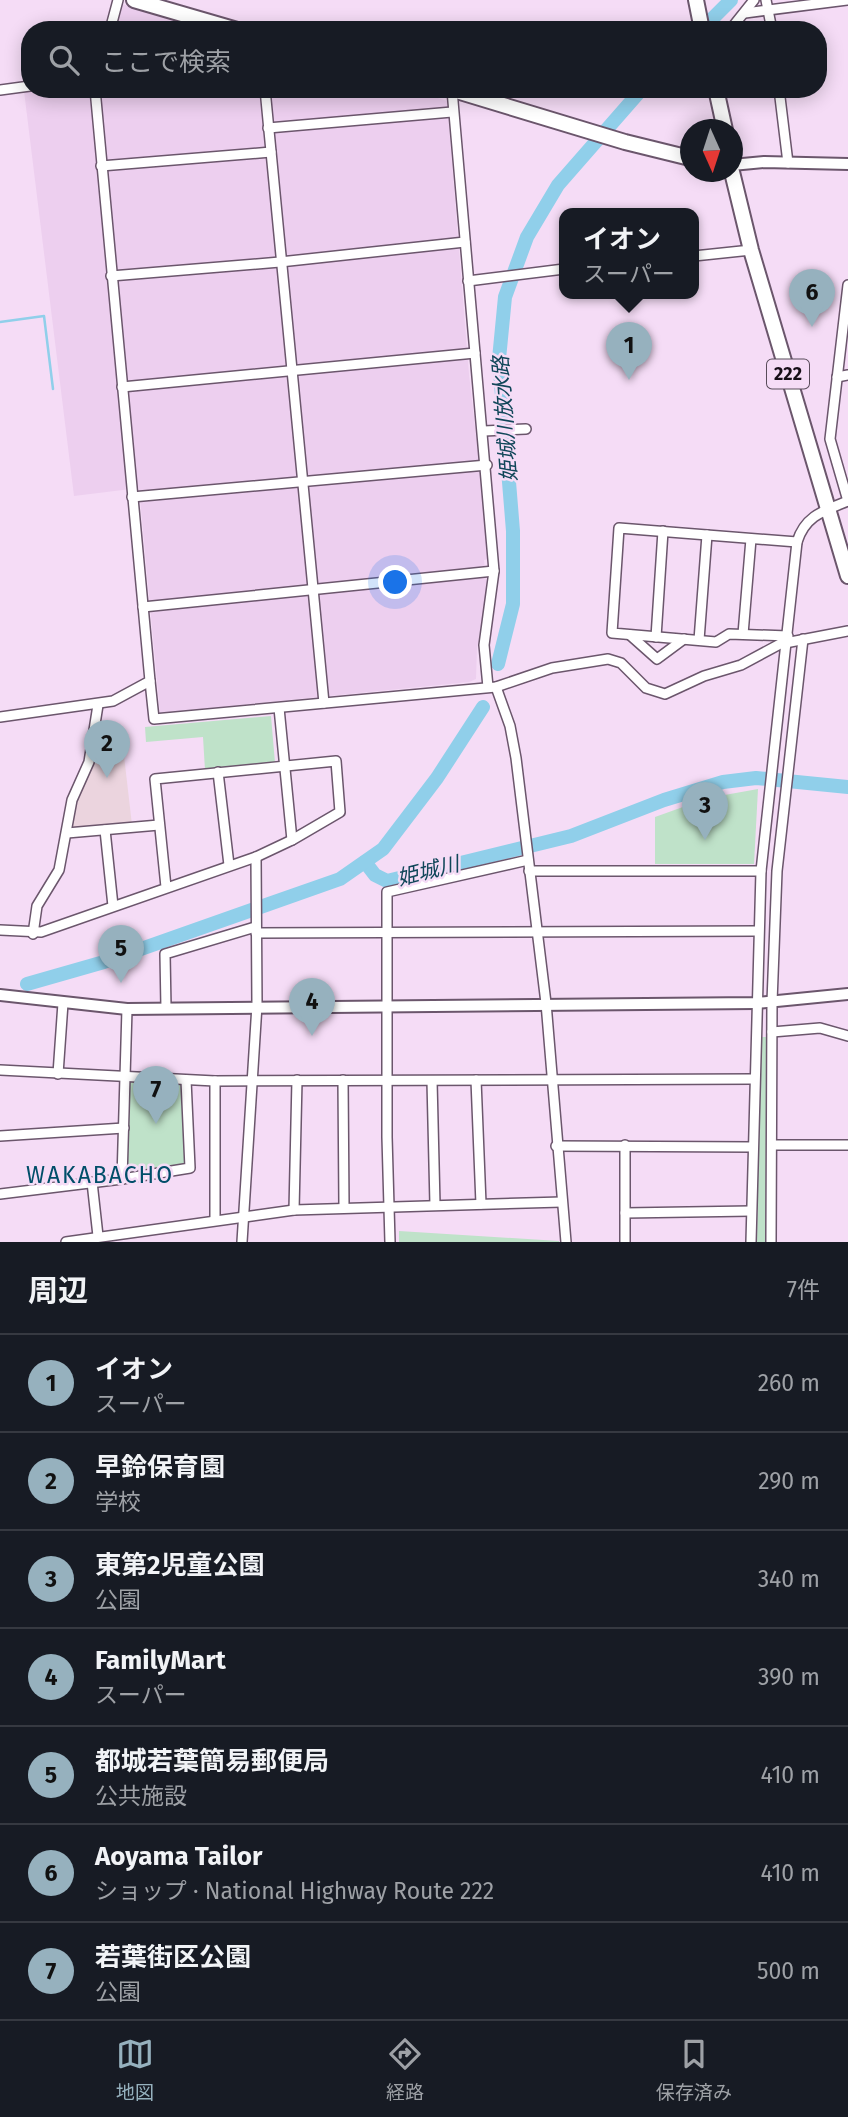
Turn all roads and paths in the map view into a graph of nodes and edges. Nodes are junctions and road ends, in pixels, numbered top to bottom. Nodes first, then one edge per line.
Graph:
1 (118, 0) edge
2 (134, 0) edge
3 (754, 0) edge
4 (847, 0) edge
5 (767, 4) edge
6 (745, 13) junction
7 (112, 21) edge
8 (206, 21) edge
9 (738, 21) edge
10 (21, 87) edge
11 (0, 90) edge
12 (96, 98) edge
13 (266, 98) edge
14 (451, 98) edge
15 (479, 98) edge
16 (718, 98) edge
17 (780, 98) edge
18 (452, 112) junction
19 (721, 119) edge
20 (268, 128) junction
21 (271, 152) junction
22 (680, 155) edge
23 (788, 163) junction
24 (848, 164) edge
25 (743, 165) edge
26 (101, 166) junction
27 (734, 182) edge
28 (466, 242) junction
29 (751, 250) junction
30 (699, 255) edge
31 (280, 262) junction
32 (559, 270) edge
33 (111, 276) junction
34 (468, 281) junction
35 (848, 285) edge
36 (475, 353) junction
37 (291, 371) junction
38 (848, 375) edge
39 (837, 377) junction
40 (122, 387) junction
41 (526, 429) dead end
42 (489, 431) junction
43 (487, 464) junction
44 (301, 481) junction
45 (132, 496) junction
46 (848, 501) edge
47 (828, 509) junction
48 (663, 531) junction
49 (707, 536) junction
50 (751, 539) junction
51 (797, 542) junction
52 (494, 571) junction
53 (848, 576) edge
54 (312, 591) junction
55 (143, 607) junction
56 (848, 631) edge
57 (743, 634) junction
58 (630, 635) junction
59 (656, 636) junction
60 (684, 639) junction
61 (803, 639) junction
62 (699, 640) junction
63 (788, 640) junction
64 (150, 681) junction
65 (492, 687) junction
66 (324, 703) junction
67 (98, 705) junction
68 (279, 708) junction
69 (0, 717) edge
70 (285, 767) junction
71 (218, 772) junction
72 (159, 825) junction
73 (105, 830) junction
74 (67, 833) junction
75 (292, 840) junction
76 (256, 856) junction
77 (527, 856) junction
78 (229, 865) junction
79 (529, 871) junction
80 (761, 871) junction
81 (166, 887) junction
82 (113, 906) junction
83 (0, 930) edge
84 (255, 930) junction
85 (537, 931) junction
86 (758, 931) junction
87 (388, 932) junction
88 (33, 934) junction
89 (848, 994) edge
90 (0, 995) edge
91 (772, 1002) junction
92 (63, 1003) junction
93 (546, 1003) junction
94 (756, 1003) junction
95 (388, 1004) junction
96 (257, 1005) junction
97 (128, 1009) junction
98 (166, 1009) junction
99 (772, 1032) junction
100 (848, 1036) edge
101 (0, 1070) edge
102 (58, 1074) junction
103 (125, 1076) junction
104 (754, 1079) junction
105 (186, 1080) junction
106 (297, 1080) junction
107 (343, 1080) junction
108 (387, 1080) junction
109 (476, 1080) junction
110 (552, 1080) junction
111 (215, 1081) junction
112 (251, 1081) junction
113 (432, 1081) junction
114 (124, 1128) junction
115 (0, 1136) edge
116 (625, 1145) junction
117 (772, 1145) junction
118 (848, 1145) edge
119 (556, 1146) junction
120 (753, 1147) junction
121 (122, 1178) junction
122 (92, 1182) junction
123 (0, 1194) edge
124 (562, 1202) junction
125 (481, 1204) junction
126 (435, 1205) junction
127 (390, 1206) junction
128 (344, 1207) junction
129 (294, 1210) junction
130 (751, 1210) junction
131 (625, 1213) junction
132 (244, 1216) junction
133 (215, 1220) junction
134 (98, 1236) junction
135 (66, 1242) edge
136 (242, 1242) edge
137 (390, 1242) edge
138 (566, 1242) edge
139 (625, 1242) edge
140 (751, 1242) edge
141 (771, 1242) edge

1 - 7 street
2 - 8 highway
3 - 6 street
4 - 5 street
5 - 6 street
6 - 9 street
10 - 11 street
12 - 26 street
13 - 20 street
14 - 18 street
15 - 22 highway
16 - 19 highway
17 - 23 street
18 - 20 street
18 - 28 street
20 - 21 street
21 - 26 street
21 - 31 street
23 - 24 street
23 - 25 street
26 - 33 street
27 - 29 highway, 222
28 - 31 street
28 - 34 street
29 - 30 street
29 - 47 highway, 222
31 - 33 street
31 - 37 street
32 - 34 street
33 - 40 street
34 - 36 street
35 - 39 street
36 - 37 street
36 - 42 street
37 - 40 street
37 - 44 street
38 - 39 street
39 - 46 street
40 - 45 street
41 - 42 street
42 - 43 street
43 - 44 street
43 - 52 street
44 - 45 street
44 - 54 street
45 - 55 street
46 - 47 street
47 - 51 street
47 - 53 highway, 222
48 - 49 street
48 - 58 street
48 - 59 street
49 - 50 street
49 - 62 street
50 - 51 street
50 - 57 street
51 - 63 street
52 - 54 street
52 - 65 street
54 - 55 street
54 - 66 street
55 - 64 street
56 - 61 street
57 - 62 street
57 - 63 street
58 - 59 street
58 - 60 street
59 - 60 street
60 - 62 street
61 - 63 street
61 - 91 street
63 - 65 street
63 - 80 street
64 - 67 street
64 - 68 street
65 - 66 street
65 - 77 street
66 - 68 street
67 - 69 street
67 - 74 street
68 - 70 street
70 - 71 street
70 - 75 street
70 - 75 street
71 - 72 street
71 - 78 street
72 - 73 street
72 - 81 street
73 - 74 street
73 - 82 street
74 - 88 street
75 - 76 street
76 - 78 street
76 - 84 street
77 - 79 street
77 - 87 street
78 - 81 street
79 - 80 street
79 - 85 street
80 - 86 street
81 - 82 street
82 - 88 street
83 - 88 street
84 - 87 street
84 - 96 street
84 - 98 street
85 - 86 street
85 - 87 street
85 - 93 street
86 - 94 street
87 - 95 street
89 - 91 street
90 - 92 street
91 - 94 street
91 - 99 street
92 - 97 street
92 - 102 street
93 - 94 street
93 - 95 street
93 - 110 street
94 - 104 street
95 - 96 street
95 - 108 street
96 - 98 street
96 - 112 street
97 - 98 street
97 - 103 street
99 - 100 street
99 - 117 street
101 - 102 street
102 - 103 street
103 - 105 street
103 - 114 street
104 - 110 street
104 - 120 street
105 - 111 street
105 - 121 street
106 - 107 street
106 - 112 street
106 - 129 street
107 - 108 street
107 - 128 street
108 - 113 street
108 - 127 street
109 - 110 street
109 - 113 street
109 - 125 street
110 - 119 street
111 - 112 street
111 - 133 street
112 - 132 street
113 - 126 street
114 - 115 street
114 - 121 street
116 - 119 street
116 - 120 street
116 - 131 street
117 - 118 street
117 - 141 street
119 - 124 street
120 - 130 street
121 - 122 street
122 - 123 street
122 - 134 street
124 - 125 street
124 - 138 street
125 - 126 street
126 - 127 street
127 - 128 street
127 - 137 street
128 - 129 street
129 - 132 street
130 - 131 street
130 - 140 street
131 - 139 street
132 - 133 street
132 - 136 street
133 - 134 street
134 - 135 street

